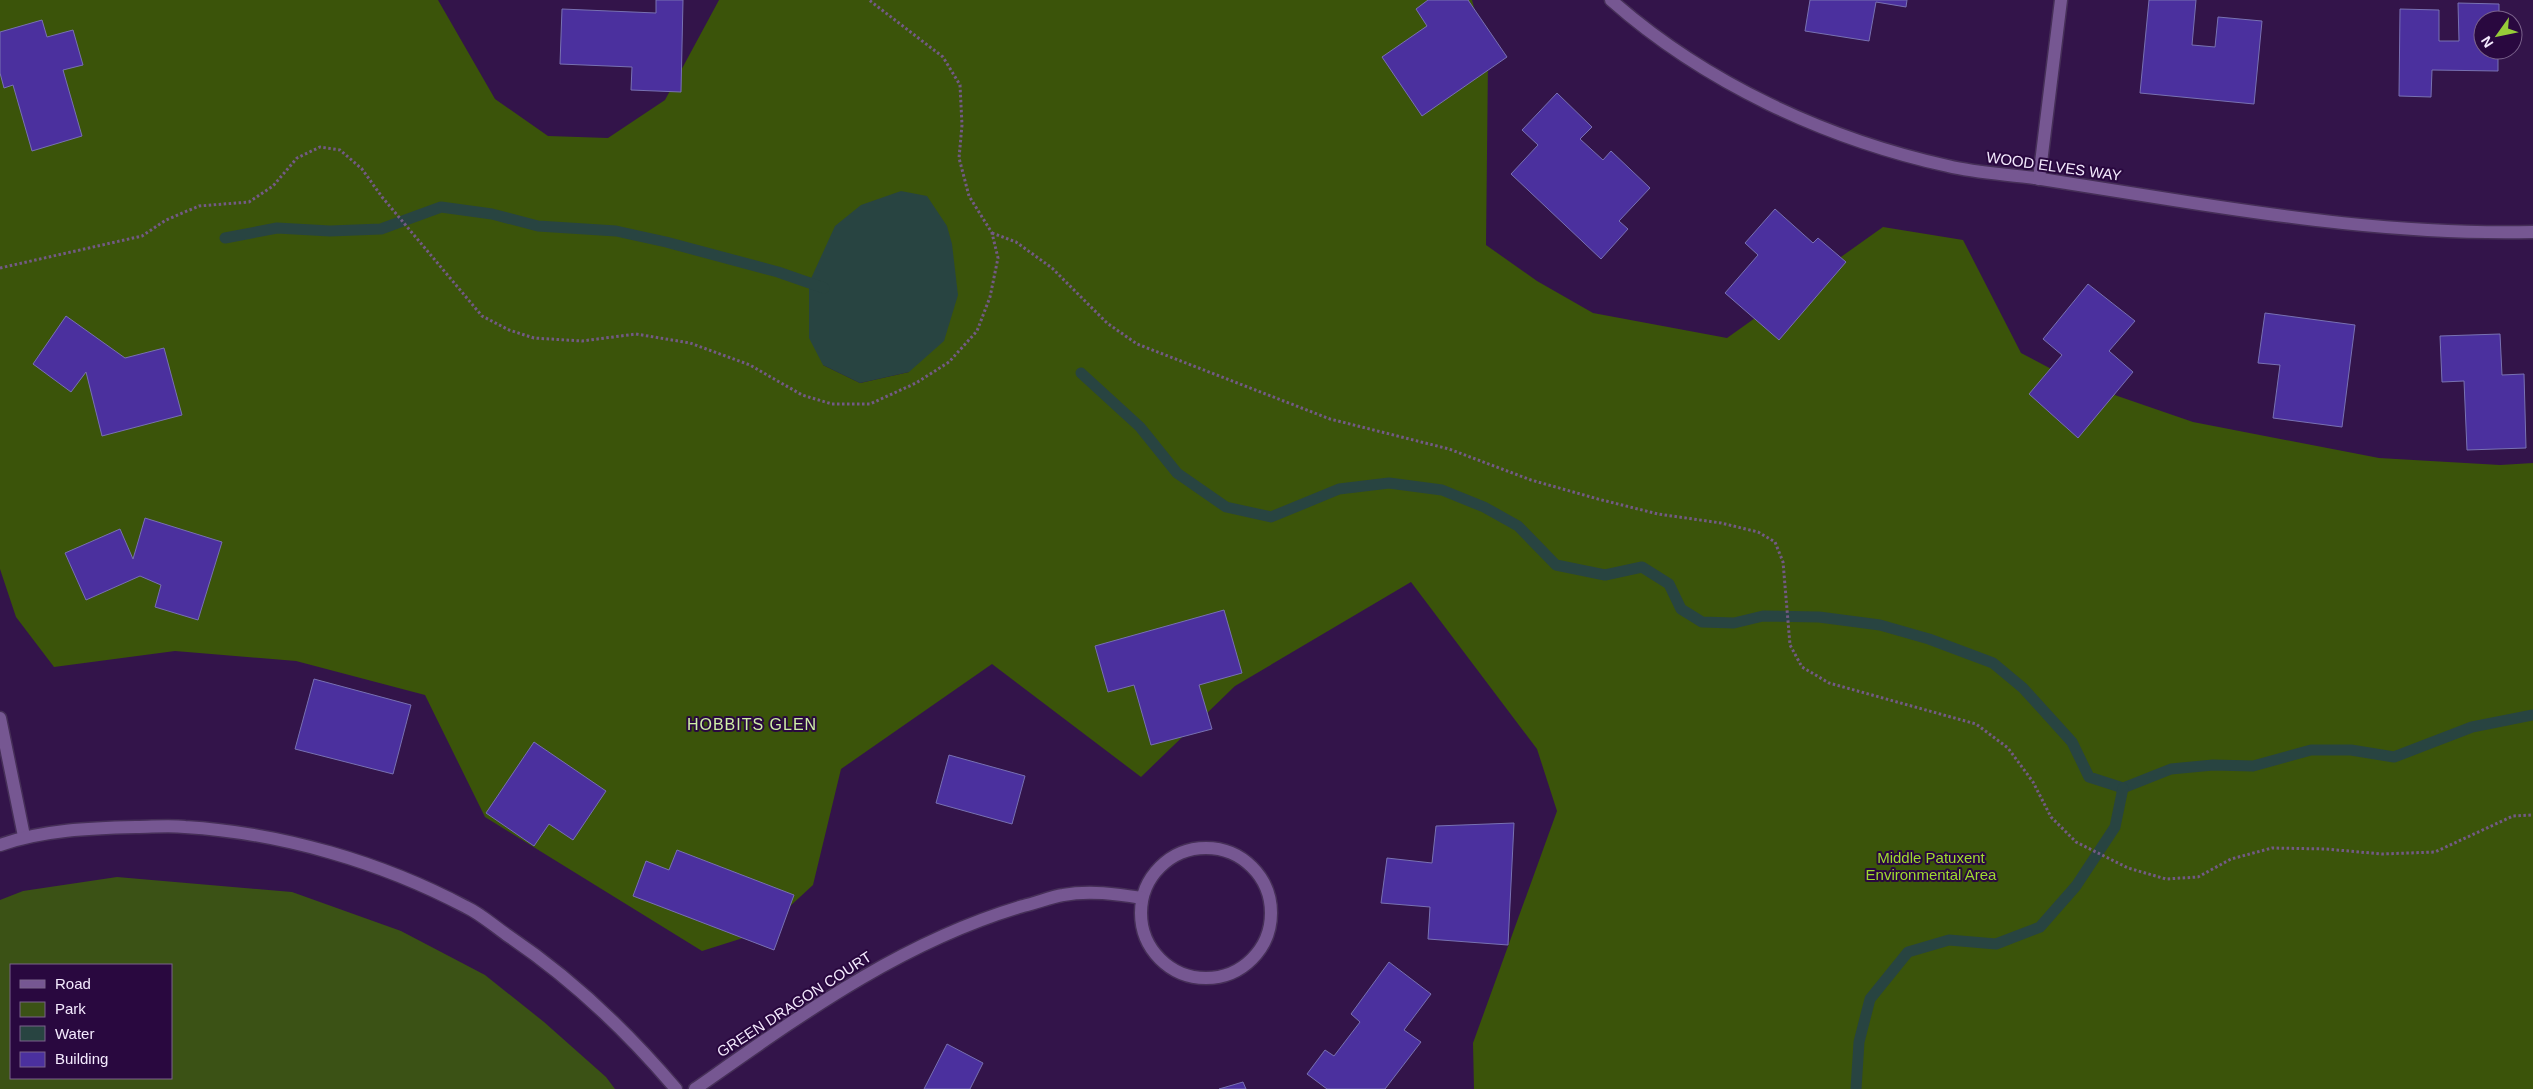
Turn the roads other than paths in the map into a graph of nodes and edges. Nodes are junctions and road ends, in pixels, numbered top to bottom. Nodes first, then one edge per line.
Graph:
1 (1611, 0) edge
2 (2061, 0) edge
3 (2039, 179) junction
4 (2533, 232) edge
5 (0, 718) edge
6 (24, 836) junction
7 (0, 845) edge
8 (1142, 898) junction
9 (676, 1089) edge
10 (694, 1089) edge

1 - 3 street, WOOD ELVES WAY
2 - 3 street
3 - 4 street, WOOD ELVES WAY
5 - 6 street
6 - 7 street
6 - 9 street
8 - 8 street
8 - 10 street, GREEN DRAGON COURT

